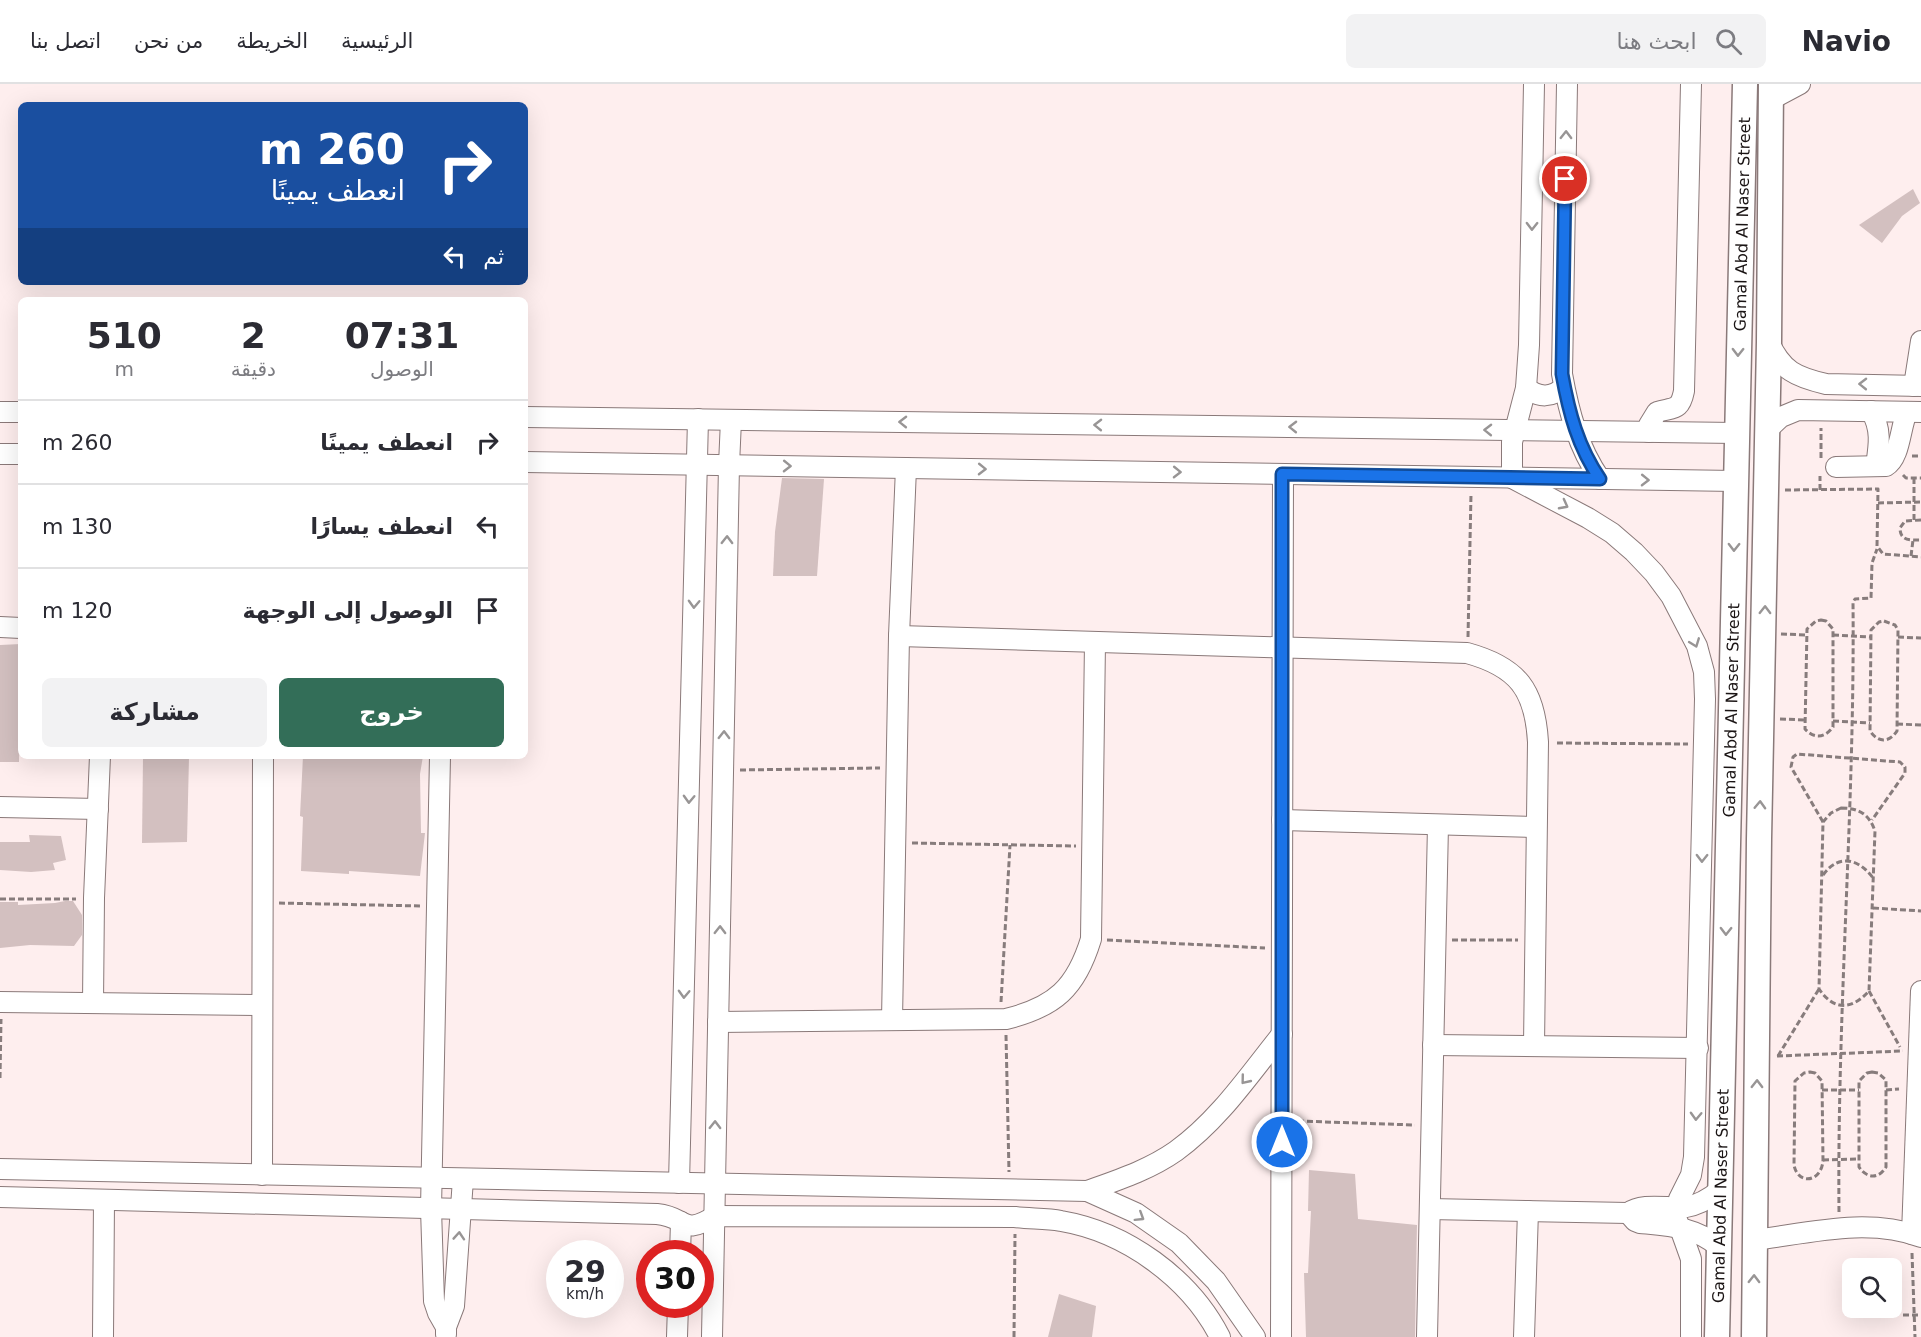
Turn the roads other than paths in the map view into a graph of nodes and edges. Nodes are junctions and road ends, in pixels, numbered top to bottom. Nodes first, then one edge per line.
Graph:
1 (1534, 84) edge
2 (1566, 84) edge
3 (1691, 84) edge
4 (1745, 84) edge
5 (1800, 84) edge
6 (1770, 92) edge
7 (1921, 341) edge
8 (1769, 342) junction
9 (1826, 384) junction
10 (1917, 386) edge
11 (1564, 387) junction
12 (1526, 388) junction
13 (1824, 410) junction
14 (1871, 411) junction
15 (0, 412) edge
16 (18, 412) edge
17 (1914, 412) edge
18 (528, 417) edge
19 (698, 419) junction
20 (731, 420) junction
21 (1514, 430) junction
22 (1767, 430) junction
23 (1575, 431) junction
24 (1649, 432) junction
25 (1736, 433) junction
26 (0, 454) edge
27 (18, 454) edge
28 (528, 462) edge
29 (698, 465) junction
30 (729, 465) junction
31 (1876, 466) junction
32 (1836, 467) dead end
33 (906, 468) junction
34 (1282, 474) junction
35 (1512, 478) junction
36 (1600, 479) junction
37 (1735, 481) junction
38 (0, 627) edge
39 (18, 628) edge
40 (899, 636) junction
41 (1095, 642) junction
42 (1282, 647) junction
43 (100, 759) edge
44 (262, 759) edge
45 (440, 759) edge
46 (0, 807) edge
47 (98, 809) junction
48 (1282, 820) junction
49 (1438, 825) junction
50 (1536, 827) junction
51 (1727, 838) junction
52 (1759, 839) junction
53 (1759, 889) junction
54 (1726, 890) junction
55 (1921, 991) edge
56 (0, 1002) edge
57 (93, 1003) junction
58 (262, 1005) junction
59 (892, 1020) junction
60 (718, 1022) junction
61 (1282, 1034) junction
62 (1433, 1045) junction
63 (1534, 1045) junction
64 (1698, 1048) junction
65 (0, 1169) edge
66 (262, 1175) junction
67 (432, 1178) junction
68 (463, 1179) junction
69 (679, 1183) junction
70 (714, 1183) junction
71 (1720, 1190) junction
72 (1088, 1191) junction
73 (0, 1197) edge
74 (104, 1200) junction
75 (1677, 1207) junction
76 (431, 1209) junction
77 (461, 1209) junction
78 (1430, 1209) junction
79 (1528, 1211) junction
80 (1628, 1213) junction
81 (715, 1216) junction
82 (681, 1222) junction
83 (1679, 1227) junction
84 (1916, 1235) edge
85 (680, 1240) edge
86 (1755, 1240) junction
87 (1719, 1247) junction
88 (678, 1318) edge
89 (446, 1332) edge
90 (103, 1337) edge
91 (677, 1337) edge
92 (711, 1337) edge
93 (1220, 1337) edge
94 (1255, 1337) edge
95 (1281, 1337) edge
96 (1427, 1337) edge
97 (1524, 1337) edge
98 (1691, 1337) edge
99 (1718, 1337) edge
100 (1754, 1337) edge

1 -> 12 street
11 -> 2 street
3 - 24 street
4 -> 25 main road, Gamal Abd Al Naser Street
5 - 6 street
6 - 8 main road, Gamal Abd Al Naser Street
7 - 10 street
8 - 9 street
8 - 22 main road, Gamal Abd Al Naser Street
10 -> 9 street
9 - 13 street
11 - 12 street
11 - 23 street
12 - 21 street
13 - 14 street
13 - 22 street
14 - 17 street
14 - 31 street
15 - 16 street
17 - 31 street
18 - 19 street
19 - 20 street
19 - 29 street
21 -> 20 street
20 - 30 street
21 - 23 street
21 - 35 street
52 -> 22 main road, Gamal Abd Al Naser Street
23 - 24 street
23 - 36 street
24 - 25 street
25 - 37 main road, Gamal Abd Al Naser Street
26 - 27 street
28 - 29 street
29 - 30 street
29 -> 69 street
30 -> 33 street
60 -> 30 street
31 - 32 street
33 -> 34 street
33 - 40 street
34 - 35 street
34 - 42 street
35 - 36 street
35 -> 64 street
36 -> 37 street
37 -> 51 main road, Gamal Abd Al Naser Street
38 - 39 street
40 - 41 street
40 - 59 street
41 - 42 street
41 - 59 street
42 - 48 street
42 - 50 street
43 - 47 street
44 - 58 street
45 - 67 street
46 - 47 street
47 - 57 street
48 - 49 street
48 - 61 street
49 - 50 street
49 - 62 street
50 - 63 street
51 - 52 main road
51 - 54 main road, Gamal Abd Al Naser Street
52 - 53 main road, Gamal Abd Al Naser Street
53 - 54 main road
86 -> 53 main road, Gamal Abd Al Naser Street
54 -> 71 main road, Gamal Abd Al Naser Street
55 - 84 street
56 - 57 street
57 - 58 street
58 - 66 street
59 - 60 street
70 -> 60 street
61 -> 72 street
61 - 95 street
62 - 63 street
62 - 78 street
63 - 64 street
64 -> 75 street
65 - 66 street
66 - 67 street
67 - 68 street
67 - 76 street
68 - 69 street
68 - 77 street
69 - 70 street
70 - 72 street
70 - 81 street
71 - 75 street
71 - 87 main road, Gamal Abd Al Naser Street
72 -> 94 street
73 - 74 street
74 - 76 street
74 - 90 street
75 - 80 street
75 - 83 street
76 - 77 street
76 - 89 street
77 - 82 street
89 -> 77 street
78 - 79 street
78 - 96 street
79 - 80 street
79 - 97 street
80 - 83 street
81 - 82 street
81 - 92 street
81 - 93 street
82 - 85 street
83 - 87 street
83 - 98 street
84 - 86 street
100 -> 86 main road, Gamal Abd Al Naser Street
87 - 99 main road, Gamal Abd Al Naser Street
88 - 91 street

